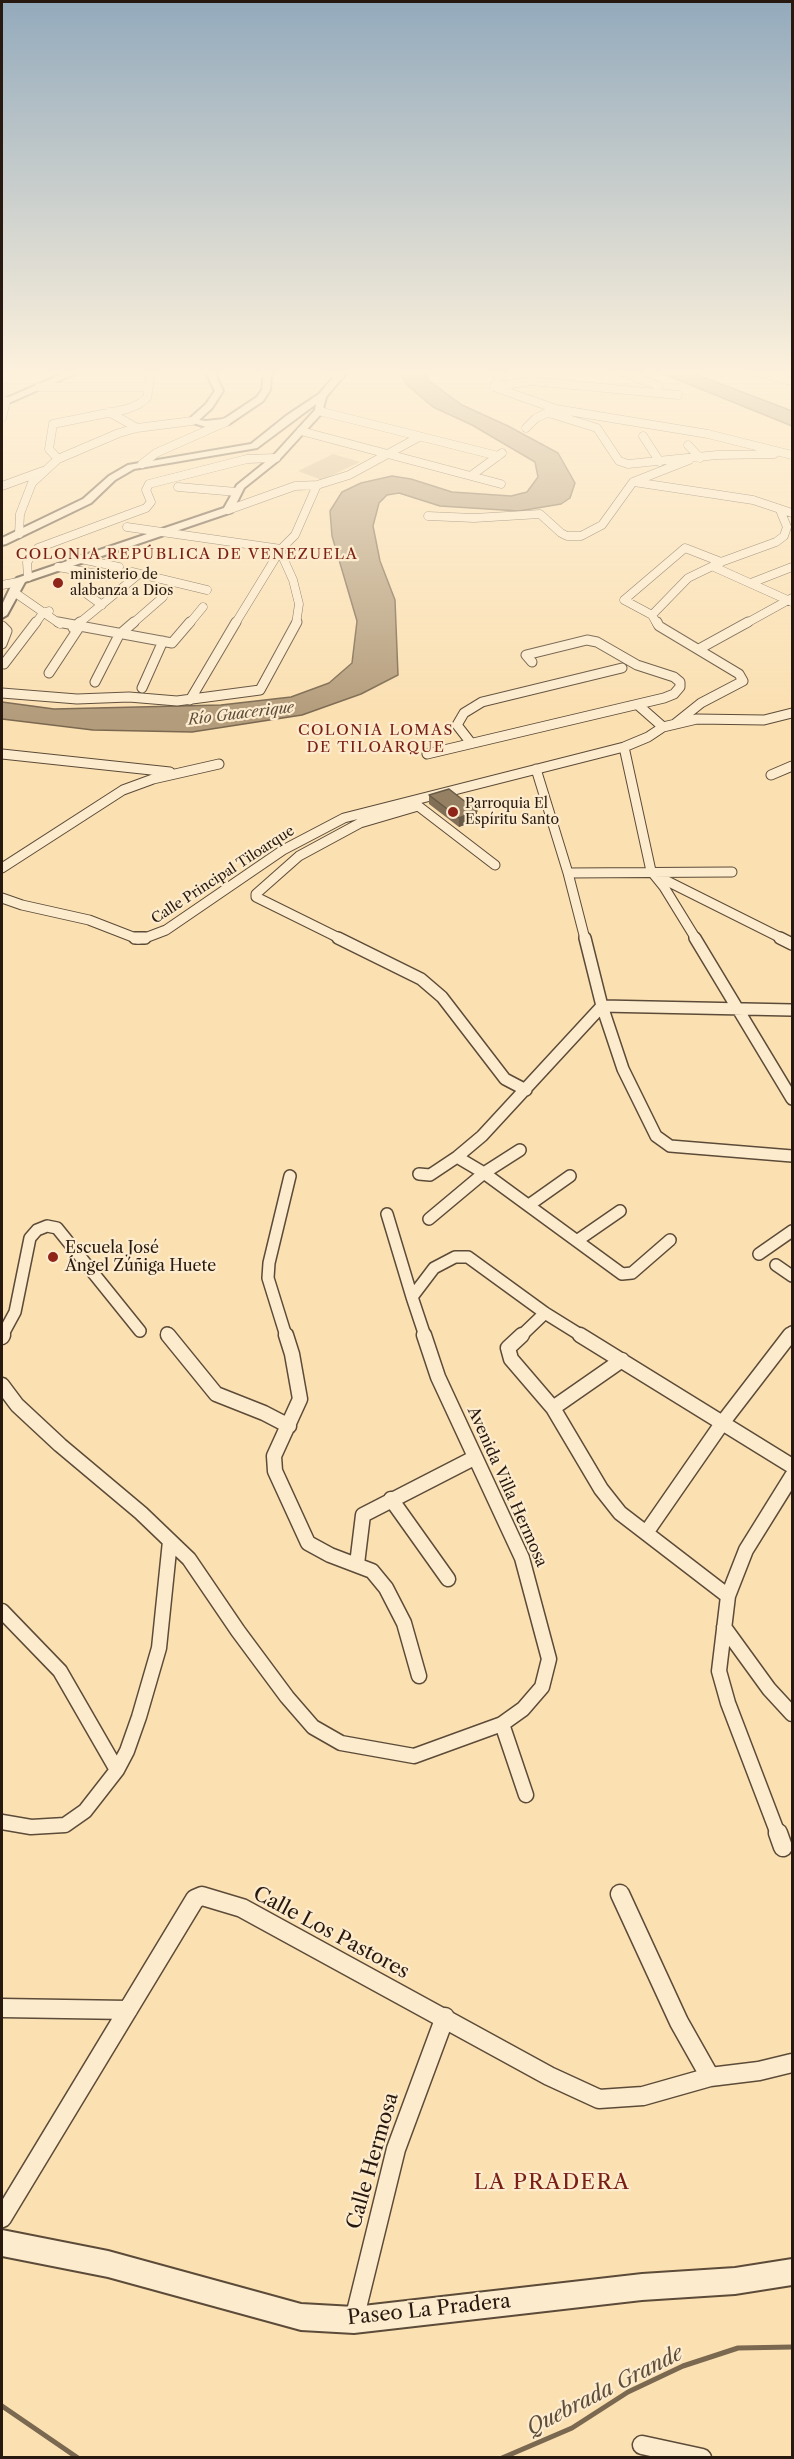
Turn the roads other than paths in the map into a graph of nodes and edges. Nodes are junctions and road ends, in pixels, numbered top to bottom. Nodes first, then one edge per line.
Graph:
1 (31, 486) edge
2 (104, 486) edge
3 (148, 486) edge
4 (242, 486) edge
5 (298, 486) edge
6 (316, 486) edge
7 (630, 486) edge
8 (658, 486) edge
9 (178, 487) dead end
10 (237, 492) junction
11 (228, 510) junction
12 (780, 510) junction
13 (792, 513) edge
14 (428, 516) dead end
15 (127, 527) dead end
16 (164, 531) junction
17 (19, 534) junction
18 (2, 542) edge
19 (281, 550) junction
20 (81, 559) junction
21 (718, 564) junction
22 (58, 567) junction
23 (119, 567) dead end
24 (792, 567) edge
25 (129, 572) dead end
26 (139, 574) junction
27 (109, 576) dead end
28 (751, 583) junction
29 (2, 585) edge
30 (20, 588) junction
31 (80, 589) dead end
32 (207, 590) dead end
33 (163, 597) dead end
34 (791, 600) edge
35 (102, 605) junction
36 (203, 607) dead end
37 (2, 612) edge
38 (47, 612) junction
39 (652, 615) junction
40 (2, 626) edge
41 (72, 627) junction
42 (119, 635) junction
43 (163, 641) junction
44 (2, 644) edge
45 (699, 649) junction
46 (532, 662) dead end
47 (4, 664) dead end
48 (622, 668) dead end
49 (49, 673) dead end
50 (95, 682) dead end
51 (142, 688) dead end
52 (2, 693) edge
53 (190, 700) junction
54 (638, 705) junction
55 (792, 713) edge
56 (675, 724) junction
57 (663, 727) junction
58 (471, 743) junction
59 (624, 747) junction
60 (2, 754) edge
61 (427, 754) dead end
62 (219, 764) dead end
63 (792, 766) edge
64 (536, 769) junction
65 (179, 773) junction
66 (771, 775) dead end
67 (414, 803) junction
68 (495, 865) dead end
69 (2, 868) edge
70 (651, 872) junction
71 (732, 872) dead end
72 (568, 873) junction
73 (2, 898) edge
74 (792, 944) edge
75 (602, 1006) junction
76 (738, 1010) junction
77 (792, 1010) edge
78 (526, 1090) junction
79 (792, 1099) edge
80 (520, 1150) dead end
81 (792, 1156) edge
82 (457, 1157) junction
83 (484, 1173) junction
84 (419, 1174) dead end
85 (290, 1176) dead end
86 (570, 1176) dead end
87 (529, 1205) junction
88 (620, 1211) dead end
89 (387, 1214) dead end
90 (429, 1219) dead end
91 (792, 1231) edge
92 (578, 1240) junction
93 (670, 1240) dead end
94 (759, 1254) dead end
95 (776, 1265) dead end
96 (792, 1276) edge
97 (412, 1298) junction
98 (545, 1313) junction
99 (140, 1331) dead end
100 (792, 1332) edge
101 (167, 1333) dead end
102 (2, 1337) edge
103 (622, 1360) junction
104 (2, 1385) edge
105 (553, 1408) junction
106 (723, 1422) junction
107 (289, 1426) junction
108 (474, 1458) junction
109 (792, 1466) edge
110 (792, 1476) edge
111 (391, 1498) junction
112 (646, 1533) junction
113 (170, 1541) junction
114 (357, 1564) junction
115 (448, 1579) dead end
116 (728, 1596) junction
117 (2, 1611) edge
118 (724, 1627) junction
119 (419, 1676) dead end
120 (792, 1714) edge
121 (502, 1724) junction
122 (117, 1770) junction
123 (526, 1795) dead end
124 (2, 1822) edge
125 (783, 1847) dead end
126 (620, 1894) dead end
127 (2, 2008) edge
128 (128, 2010) junction
129 (445, 2017) junction
130 (792, 2063) edge
131 (710, 2077) junction
132 (2, 2218) edge
133 (2, 2243) edge
134 (792, 2272) edge
135 (354, 2320) junction
136 (642, 2445) dead end
137 (702, 2457) edge

1 - 17 street
2 - 17 street
3 - 30 street
4 - 10 street
5 - 11 street
6 - 19 street
7 - 14 street
8 - 12 street
9 - 10 street
10 - 11 street
11 - 16 street
12 - 13 street
12 - 21 street
15 - 16 street
16 - 19 street
16 - 20 street
17 - 18 street
19 - 53 street
19 - 53 street
20 - 22 street
20 - 23 street
21 - 28 street
21 - 39 street
21 - 39 street
22 - 27 street
22 - 30 street
24 - 28 street
25 - 26 street
26 - 32 street
26 - 35 street
28 - 34 street
29 - 30 street
30 - 37 street
30 - 38 street
31 - 35 street
33 - 42 street
34 - 45 street
35 - 41 street
36 - 43 street
38 - 41 street
38 - 47 street
39 - 45 street
40 - 44 street
41 - 42 street
41 - 49 street
42 - 43 street
42 - 50 street
43 - 51 street
45 - 56 street
46 - 54 street
48 - 58 street
52 - 53 street
54 - 57 street
54 - 58 street
55 - 56 street, Calle Principal Tiloarque
56 - 57 street, Calle Principal Tiloarque
57 - 59 street, Calle Principal Tiloarque
58 - 61 street
59 - 64 street, Calle Principal Tiloarque
59 - 70 street
60 - 65 street
62 - 65 street
63 - 66 street
64 - 67 street, Calle Principal Tiloarque
64 - 72 street
65 - 69 street
67 - 68 street
67 - 73 street, Calle Principal Tiloarque
67 - 78 street
70 - 71 street
70 - 72 street
70 - 74 street
70 - 76 street
72 - 75 street
75 - 76 street
75 - 78 street
75 - 81 street
76 - 77 street
76 - 79 street
78 - 82 street
80 - 83 street
82 - 83 street
82 - 84 street
83 - 87 street
83 - 90 street
85 - 107 street
86 - 87 street
87 - 92 street
88 - 92 street
89 - 97 street, Avenida Villa Hermosa
91 - 94 street
92 - 93 street
95 - 96 street
97 - 98 street
97 - 108 street, Avenida Villa Hermosa
98 - 103 street
98 - 105 street
99 - 102 street
100 - 106 street
101 - 107 street
103 - 105 street
103 - 106 street
104 - 113 street, Avenida Villa Hermosa
105 - 112 street
106 - 109 street
106 - 112 street
107 - 114 street
108 - 111 street
108 - 121 street, Avenida Villa Hermosa
110 - 116 street
111 - 114 street
111 - 115 street
112 - 116 street
113 - 121 street, Avenida Villa Hermosa
113 - 122 street
114 - 119 street
116 - 118 street
117 - 122 street
118 - 120 street
118 - 125 street
121 - 123 street
122 - 124 street
126 - 131 street
127 - 128 street
128 - 129 street, Calle Los Pastores
128 - 132 street, Calle Los Pastores
129 - 131 street, Calle Los Pastores
129 - 135 street, Calle Hermosa
130 - 131 street, Calle Los Pastores
133 - 135 street, Paseo La Pradera
134 - 135 street, Paseo La Pradera
136 - 137 street

